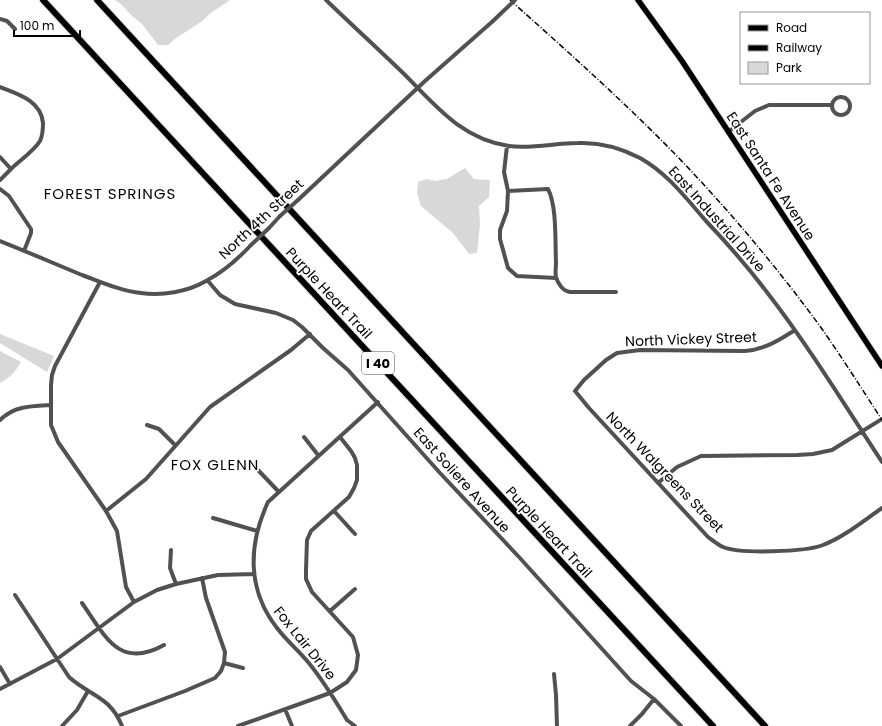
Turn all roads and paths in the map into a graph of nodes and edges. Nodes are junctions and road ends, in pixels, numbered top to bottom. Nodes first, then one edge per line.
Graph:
1 (43, 0) edge
2 (97, 0) edge
3 (326, 0) edge
4 (515, 0) edge
5 (638, 0) edge
6 (0, 19) edge
7 (15, 29) dead end
8 (0, 87) edge
9 (418, 88) junction
10 (832, 105) junction
11 (728, 132) junction
12 (507, 146) junction
13 (0, 157) edge
14 (11, 169) junction
15 (0, 180) edge
16 (0, 189) edge
17 (508, 191) junction
18 (0, 241) edge
19 (24, 251) junction
20 (556, 278) junction
21 (208, 281) junction
22 (100, 282) junction
23 (616, 292) dead end
24 (795, 330) junction
25 (310, 334) junction
26 (882, 366) edge
27 (575, 391) joint
28 (378, 402) junction
29 (50, 405) junction
30 (882, 419) edge
31 (0, 420) edge
32 (147, 426) dead end
33 (862, 432) junction
34 (304, 437) dead end
35 (340, 437) junction
36 (175, 445) junction
37 (318, 455) junction
38 (882, 462) edge
39 (258, 470) dead end
40 (658, 483) junction
41 (278, 491) junction
42 (882, 508) edge
43 (106, 511) junction
44 (334, 511) junction
45 (213, 518) dead end
46 (257, 532) junction
47 (355, 534) dead end
48 (171, 550) dead end
49 (254, 574) junction
50 (202, 578) junction
51 (176, 584) junction
52 (355, 589) dead end
53 (15, 595) dead end
54 (134, 602) junction
55 (82, 603) dead end
56 (330, 611) junction
57 (100, 627) junction
58 (164, 645) dead end
59 (56, 659) junction
60 (224, 663) junction
61 (0, 667) edge
62 (243, 668) dead end
63 (554, 674) dead end
64 (10, 684) junction
65 (0, 689) edge
66 (88, 691) junction
67 (330, 693) junction
68 (654, 700) junction
69 (285, 709) junction
70 (118, 716) junction
71 (62, 726) edge
72 (122, 726) edge
73 (238, 726) edge
74 (292, 726) edge
75 (355, 726) edge
76 (557, 726) edge
77 (630, 726) edge
78 (681, 726) edge
79 (713, 726) edge
80 (765, 726) edge

1 - 79 highway, Purple Heart Trail / I 40
2 - 80 highway, Purple Heart Trail / I 40
3 - 9 street, East Industrial Drive
4 - 9 street, North 4th Street, bridge
5 - 11 main road, East Santa Fe Avenue
6 - 7 street
8 - 14 street
9 - 12 street, East Industrial Drive
9 - 21 street, North 4th Street, bridge
10 - 10 street
10 - 11 street
11 - 26 main road, East Santa Fe Avenue
12 - 17 street
12 - 24 street, East Industrial Drive
13 - 14 street
14 - 15 street
16 - 19 street
17 - 20 street
17 - 20 street
18 - 19 street, North 4th Street
19 - 22 street, North 4th Street
20 - 23 street
21 - 22 street, North 4th Street
21 - 25 street, East Soliere Avenue
22 - 29 street
24 - 27 street, North Vickey Street
24 - 33 street, East Industrial Drive
25 - 28 street, East Soliere Avenue
25 - 36 street
27 - 40 street, North Walgreens Street
28 - 35 street, Fox Lair Drive
28 - 68 street, East Soliere Avenue
29 - 31 street
29 - 43 street
30 - 33 street
32 - 36 street
33 - 38 street, East Industrial Drive
33 - 40 street
34 - 37 street
35 - 37 street, Fox Lair Drive
35 - 44 street
36 - 43 street
37 - 41 street, Fox Lair Drive
39 - 41 street
40 - 42 street, North Walgreens Street
41 - 46 street, Fox Lair Drive
43 - 54 street
44 - 47 street
44 - 56 street
45 - 46 street
46 - 49 street, Fox Lair Drive
48 - 51 street
49 - 50 street
49 - 67 street, Fox Lair Drive
50 - 51 street
50 - 60 street
51 - 54 street
52 - 56 street
53 - 59 street
54 - 57 street
55 - 57 street
56 - 67 street
57 - 58 street
57 - 59 street
59 - 64 street
59 - 66 street
60 - 62 street
60 - 70 street
61 - 64 street
63 - 76 street
64 - 65 street
66 - 70 street
66 - 71 street
67 - 69 street
67 - 75 street, Fox Lair Drive
68 - 77 street
68 - 78 street, East Soliere Avenue
69 - 73 street
69 - 74 street
70 - 72 street

